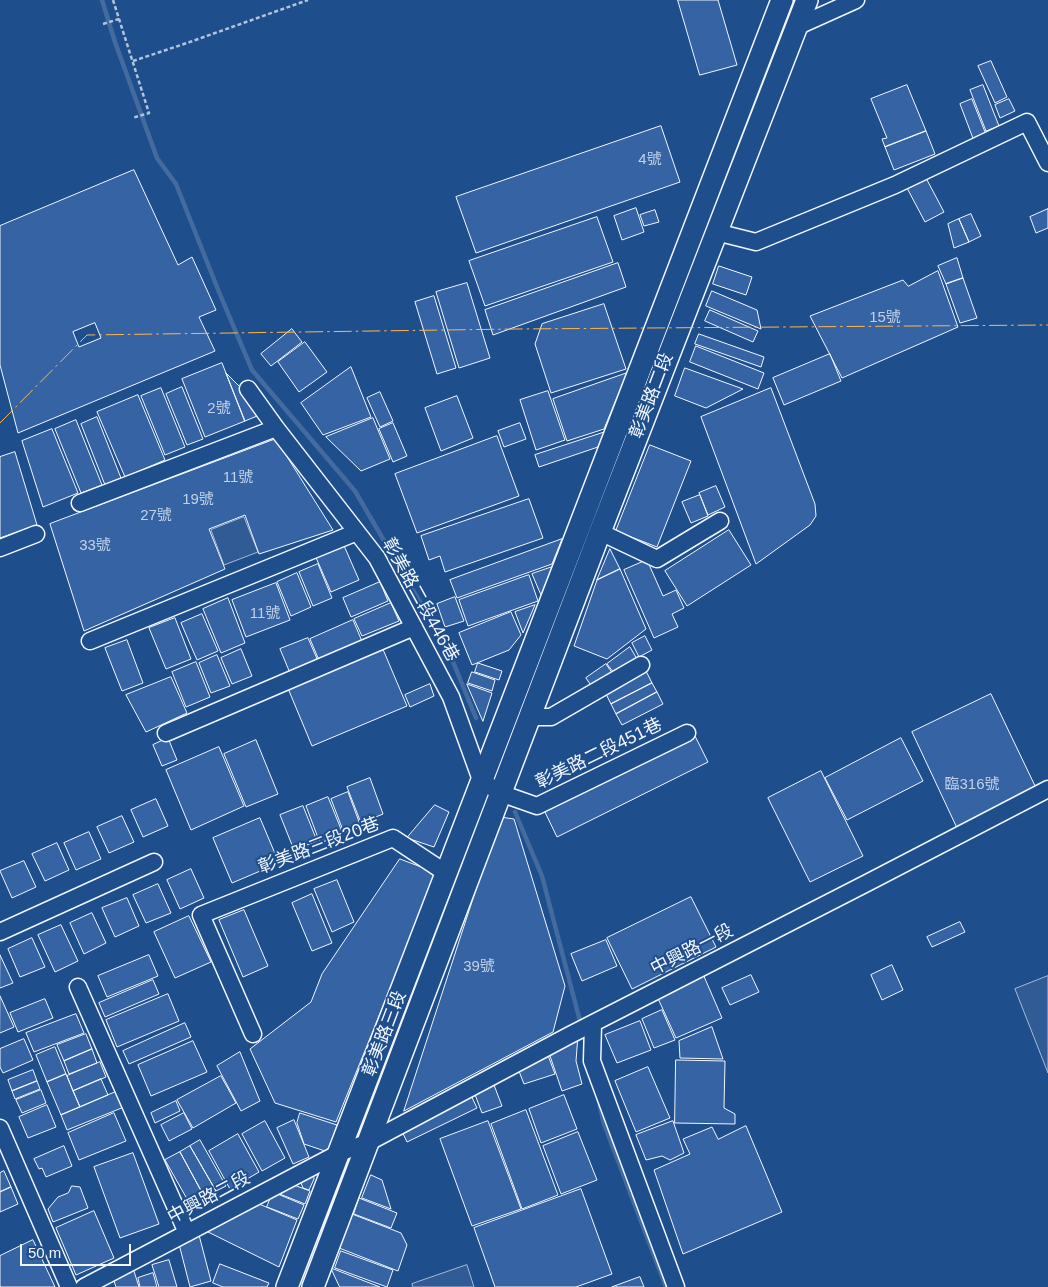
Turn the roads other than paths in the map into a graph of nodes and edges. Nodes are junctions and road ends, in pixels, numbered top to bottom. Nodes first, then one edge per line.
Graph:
1 (782, 0) edge
2 (807, 0) edge
3 (856, 0) edge
4 (796, 27) junction
5 (1048, 163) edge
6 (716, 232) junction
7 (645, 354) junction
8 (665, 363) junction
9 (248, 389) dead end
10 (276, 428) junction
11 (80, 503) dead end
12 (720, 521) dead end
13 (357, 532) junction
14 (600, 532) junction
15 (36, 534) dead end
16 (0, 548) edge
17 (414, 627) junction
18 (90, 641) dead end
19 (641, 665) dead end
20 (529, 717) junction
21 (166, 733) dead end
22 (688, 733) dead end
23 (481, 780) junction
24 (1048, 788) edge
25 (500, 793) junction
26 (154, 862) dead end
27 (446, 873) junction
28 (0, 932) edge
29 (78, 988) dead end
30 (593, 1024) junction
31 (252, 1034) dead end
32 (0, 1128) edge
33 (354, 1147) junction
34 (4, 1151) edge
35 (187, 1233) junction
36 (69, 1287) edge
37 (84, 1287) edge
38 (287, 1287) edge
39 (313, 1287) edge
40 (676, 1287) edge

1 - 7 main road, 彰美路二段
2 - 4 main road, 彰美路二段
3 - 4 street
4 - 6 main road, 彰美路二段
5 - 6 street
6 - 8 main road, 彰美路二段
7 - 8 main road
7 - 23 main road, 彰美路二段
8 - 14 main road, 彰美路二段
9 - 10 street, 彰美路二段446巷
10 - 11 street
10 - 13 street, 彰美路二段446巷
12 - 14 street
13 - 17 street, 彰美路二段446巷
13 - 18 street
14 - 20 main road, 彰美路二段
15 - 16 street
17 - 21 street
17 - 23 street, 彰美路二段446巷
19 - 20 street
20 - 25 main road, 彰美路二段
22 - 25 street, 彰美路二段451巷
23 - 25 street
23 - 27 main road, 彰美路三段
24 - 30 street, 中興路一段
25 - 33 main road, 彰美路三段
26 - 28 street
27 - 31 street, 彰美路三段20巷
27 - 33 main road, 彰美路三段
29 - 35 street
30 - 33 street, 中興路一段
30 - 40 street
32 - 34 street
33 - 35 street, 中興路二段
33 - 38 main road, 彰美路三段
33 - 39 main road, 彰美路三段
34 - 36 street
35 - 37 street, 中興路二段

